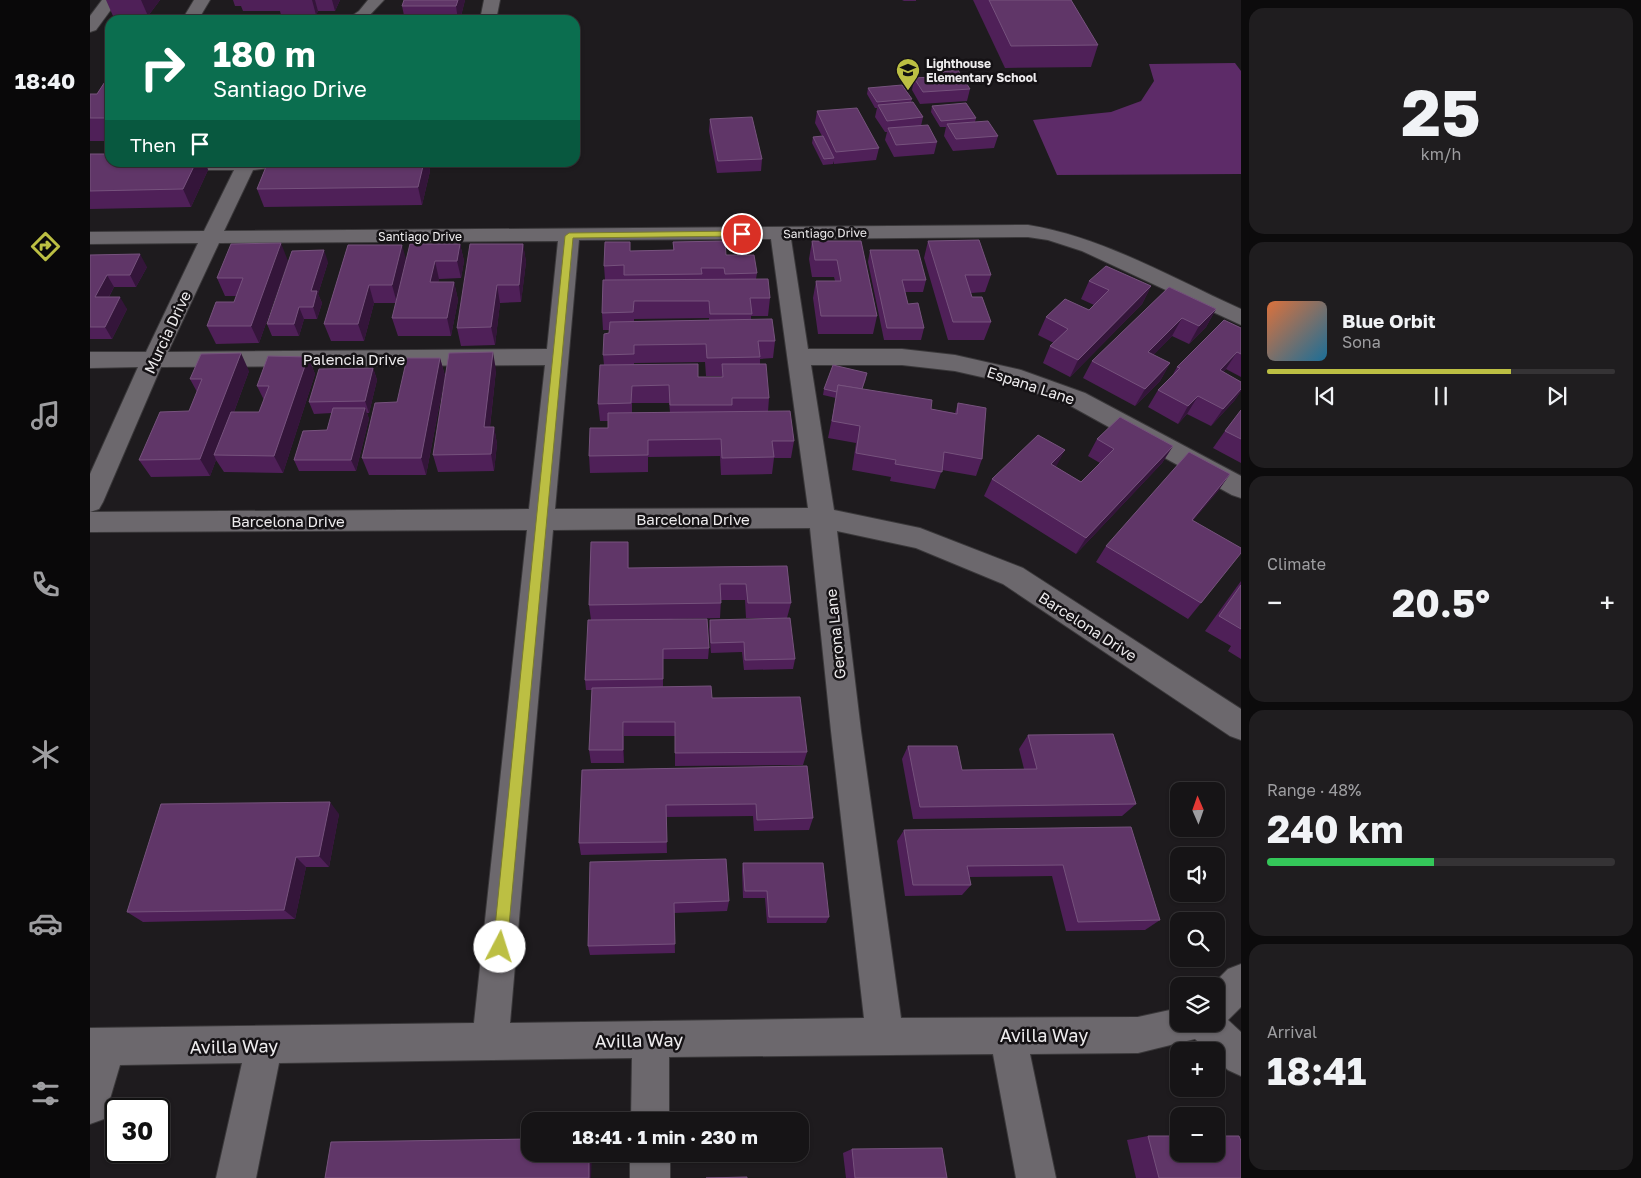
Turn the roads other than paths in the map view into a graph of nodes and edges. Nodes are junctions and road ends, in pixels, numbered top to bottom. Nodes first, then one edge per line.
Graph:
1 (110, 0) edge
2 (202, 0) edge
3 (376, 0) edge
4 (492, 0) edge
5 (193, 15) edge
6 (362, 15) edge
7 (489, 15) edge
8 (94, 31) edge
9 (245, 167) edge
10 (780, 234) junction
11 (569, 236) junction
12 (212, 237) junction
13 (90, 238) edge
14 (1241, 318) edge
15 (558, 357) junction
16 (799, 357) junction
17 (90, 360) edge
18 (153, 360) junction
19 (1241, 488) edge
20 (90, 502) edge
21 (822, 518) junction
22 (542, 520) junction
23 (90, 522) edge
24 (1241, 726) edge
25 (1241, 982) edge
26 (1225, 998) edge
27 (1170, 1028) edge
28 (1214, 1032) edge
29 (1008, 1034) junction
30 (885, 1036) junction
31 (651, 1040) junction
32 (490, 1042) junction
33 (264, 1046) junction
34 (99, 1047) edge
35 (1241, 1057) edge
36 (90, 1105) edge
37 (650, 1112) edge
38 (650, 1162) edge
39 (236, 1178) edge
40 (650, 1178) edge
41 (1036, 1178) edge

1 - 8 street
2 - 5 street
3 - 6 street
4 - 7 street
9 - 12 street, Murcia Drive
10 - 11 street, Santiago Drive
10 - 14 street, Santiago Drive
10 - 16 street, Gerona Lane
11 - 12 street, Santiago Drive
11 - 15 street
12 - 13 street, Santiago Drive
12 - 18 street, Murcia Drive
15 - 18 street, Palencia Drive
15 - 22 street
16 - 19 street, Espana Lane
16 - 21 street, Gerona Lane
17 - 18 street, Palencia Drive
18 - 20 street, Murcia Drive
21 - 22 street, Barcelona Drive
21 - 24 street, Barcelona Drive
21 - 30 street, Gerona Lane
22 - 23 street, Barcelona Drive
22 - 32 street
25 - 26 street
27 - 29 street, Avilla Way
28 - 35 street
29 - 30 street, Avilla Way
29 - 41 street
30 - 31 street, Avilla Way
31 - 32 street, Avilla Way
31 - 37 street
32 - 33 street, Avilla Way
33 - 34 street, Avilla Way
33 - 39 street
34 - 36 street
38 - 40 street

